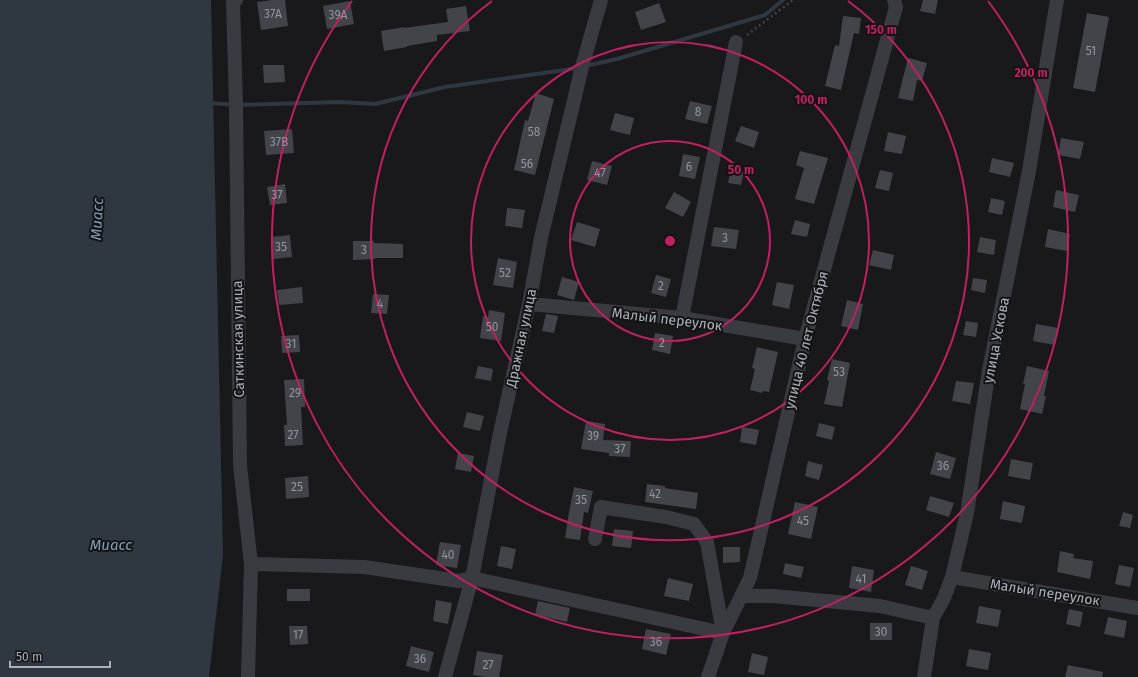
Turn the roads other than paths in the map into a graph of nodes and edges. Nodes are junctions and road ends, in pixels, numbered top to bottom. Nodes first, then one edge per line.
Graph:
1 (234, 0) edge
2 (601, 0) edge
3 (894, 0) edge
4 (1057, 0) edge
5 (736, 42) road end
6 (529, 304) junction
7 (682, 318) junction
8 (805, 339) junction
9 (595, 539) dead end
10 (251, 564) junction
11 (952, 577) junction
12 (472, 578) junction
13 (741, 596) junction
14 (1138, 608) edge
15 (933, 618) junction
16 (723, 633) junction
17 (248, 677) edge
18 (445, 677) edge
19 (708, 677) edge
20 (924, 677) edge

1 - 10 street, Саткинская улица
2 - 6 street, Дражная улица
3 - 8 street, улица 40 лет Октября
4 - 11 street, улица Ускова
5 - 7 street
6 - 7 street, Малый переулок
6 - 12 street, Дражная улица
7 - 8 street, Малый переулок
8 - 13 street, улица 40 лет Октября
9 - 16 street
10 - 12 street
10 - 17 street, Саткинская улица
11 - 14 street, Малый переулок
11 - 15 street, улица Ускова
12 - 16 street
12 - 18 street, Дражная улица
13 - 15 street
13 - 16 street, улица 40 лет Октября
15 - 20 street, улица Ускова
16 - 19 street, улица 40 лет Октября

